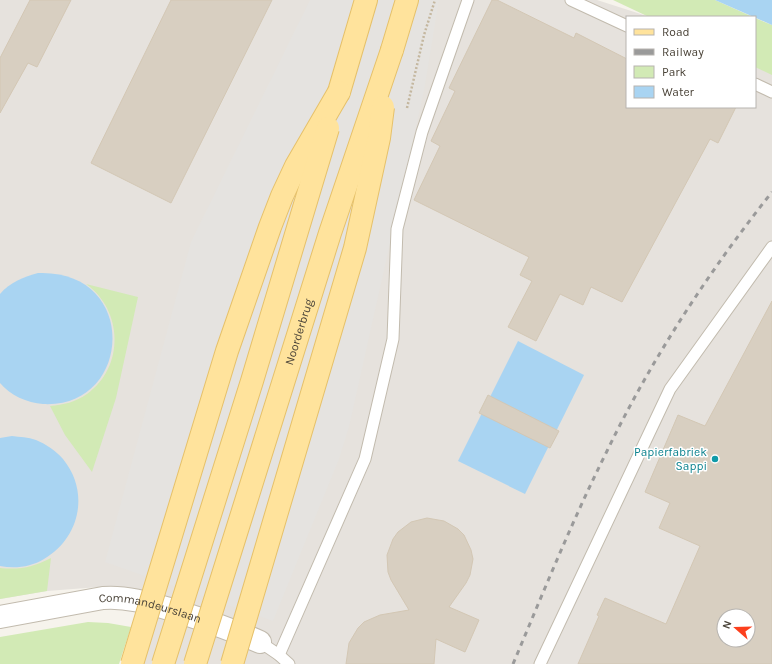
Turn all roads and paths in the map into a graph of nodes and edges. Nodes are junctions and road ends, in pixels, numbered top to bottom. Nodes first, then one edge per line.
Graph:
1 (366, 0) edge
2 (407, 0) edge
3 (468, 0) edge
4 (571, 0) edge
5 (626, 26) edge
6 (392, 50) junction
7 (756, 84) edge
8 (339, 92) junction
9 (772, 92) edge
10 (772, 246) edge
11 (0, 617) edge
12 (260, 642) joint
13 (279, 655) junction
14 (132, 664) edge
15 (163, 664) edge
16 (195, 664) edge
17 (232, 664) edge
18 (289, 664) edge
19 (540, 664) edge

1 - 8 main road
2 - 6 main road, Noorderbrug
3 - 13 lane
4 - 5 lane
6 - 16 main road, Noorderbrug, bridge
6 - 17 main road, bridge
7 - 9 lane
8 - 14 main road, bridge
8 - 15 main road, bridge
10 - 19 lane
11 - 12 street, Commandeurslaan
12 - 13 lane, Commandeurslaan
13 - 18 lane, Commandeurslaan

